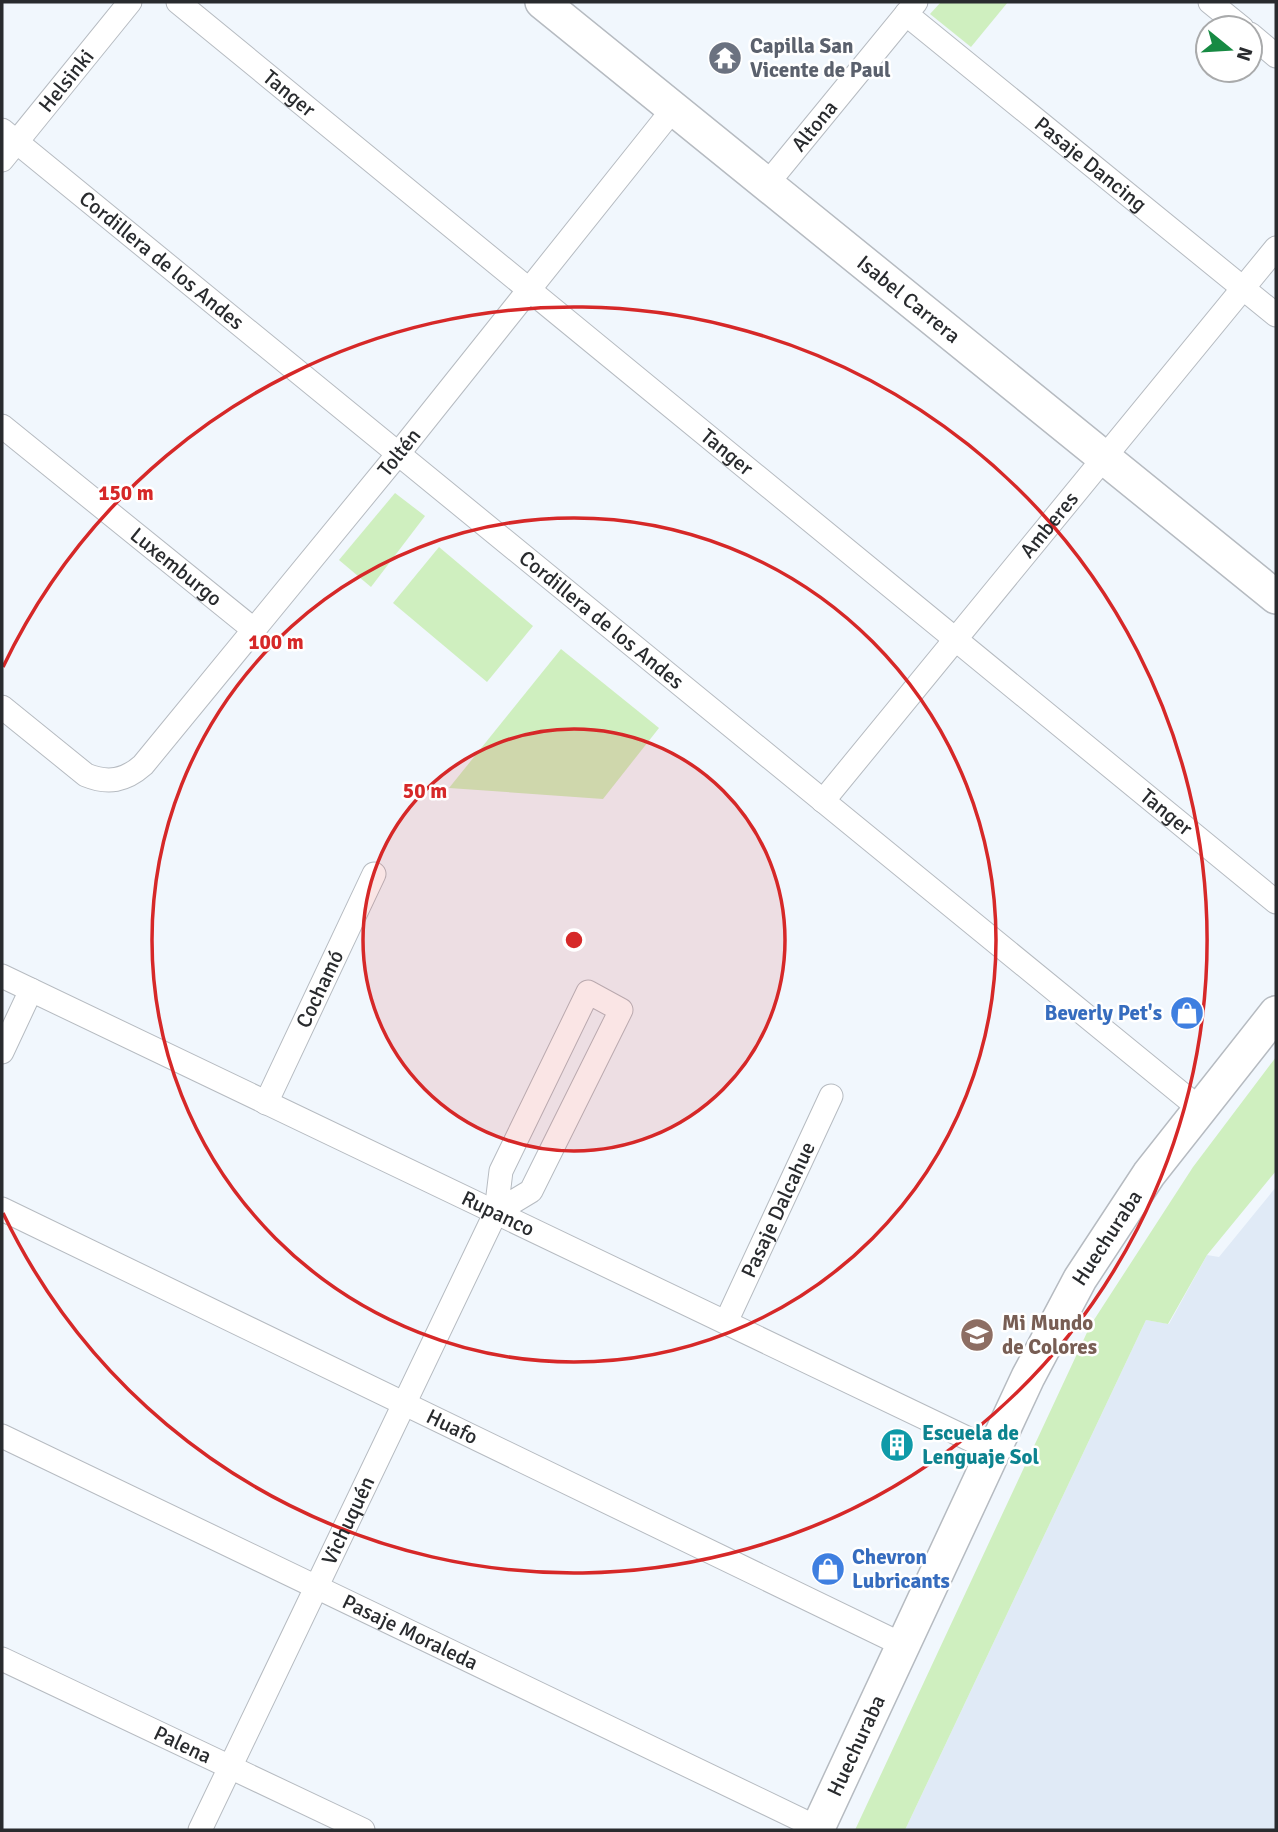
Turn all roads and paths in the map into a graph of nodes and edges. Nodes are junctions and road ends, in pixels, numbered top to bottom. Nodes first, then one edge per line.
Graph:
1 (130, 2) edge
2 (178, 2) edge
3 (542, 2) edge
4 (1210, 2) edge
5 (911, 8) edge
6 (1225, 14) edge
7 (674, 108) junction
8 (9, 136) edge
9 (2, 160) edge
10 (767, 184) junction
11 (1276, 248) edge
12 (1243, 288) junction
13 (529, 289) junction
14 (1276, 316) edge
15 (2, 426) edge
16 (398, 453) junction
17 (1104, 457) junction
18 (1276, 597) edge
19 (253, 629) junction
20 (956, 639) junction
21 (2, 707) edge
22 (823, 801) junction
23 (374, 874) dead end
24 (1276, 902) edge
25 (2, 976) edge
26 (31, 990) junction
27 (1276, 1013) edge
28 (2, 1052) edge
29 (831, 1096) dead end
30 (266, 1103) junction
31 (1199, 1108) junction
32 (2, 1209) edge
33 (496, 1212) junction
34 (726, 1322) junction
35 (404, 1404) junction
36 (2, 1436) edge
37 (994, 1451) junction
38 (316, 1587) junction
39 (903, 1645) junction
40 (2, 1659) edge
41 (230, 1767) junction
42 (817, 1829) edge
43 (200, 1830) edge
44 (363, 1830) edge

1 - 8 street, Helsinki
2 - 13 street, Tanger
3 - 7 street, Isabel Carrera
4 - 6 street
5 - 10 street, Altona
5 - 12 street, Pasaje Dancing
7 - 10 street, Isabel Carrera
7 - 13 street, Toltén
8 - 9 street, Helsinki
8 - 16 street, Cordillera de los Andes
10 - 17 street, Isabel Carrera
11 - 12 street, Amberes
12 - 14 street, Pasaje Dancing
12 - 17 street, Amberes
13 - 16 street, Toltén
13 - 20 street, Tanger
15 - 19 street, Luxemburgo
16 - 19 street, Toltén
16 - 22 street, Cordillera de los Andes
17 - 18 street, Isabel Carrera
17 - 20 street, Amberes
19 - 21 street, Toltén
20 - 22 street, Amberes
20 - 24 street, Tanger
22 - 31 street, Cordillera de los Andes
23 - 30 street, Cochamó
25 - 26 street, Rupanco
26 - 28 street
26 - 30 street, Rupanco
27 - 31 street, Huechuraba
29 - 34 street, Pasaje Dalcahue
30 - 33 street, Rupanco
31 - 37 street, Huechuraba
32 - 35 street, Huafo
33 - 33 street, Vichuquén
33 - 34 street, Rupanco
33 - 35 street, Vichuquén
34 - 37 street, Rupanco
35 - 38 street, Vichuquén
35 - 39 street, Huafo
36 - 38 street, Pasaje Moraleda
37 - 39 street, Huechuraba
38 - 41 street, Vichuquén
38 - 42 street, Pasaje Moraleda
39 - 42 street, Huechuraba
40 - 41 street, Palena
41 - 43 street, Vichuquén
41 - 44 street, Palena

